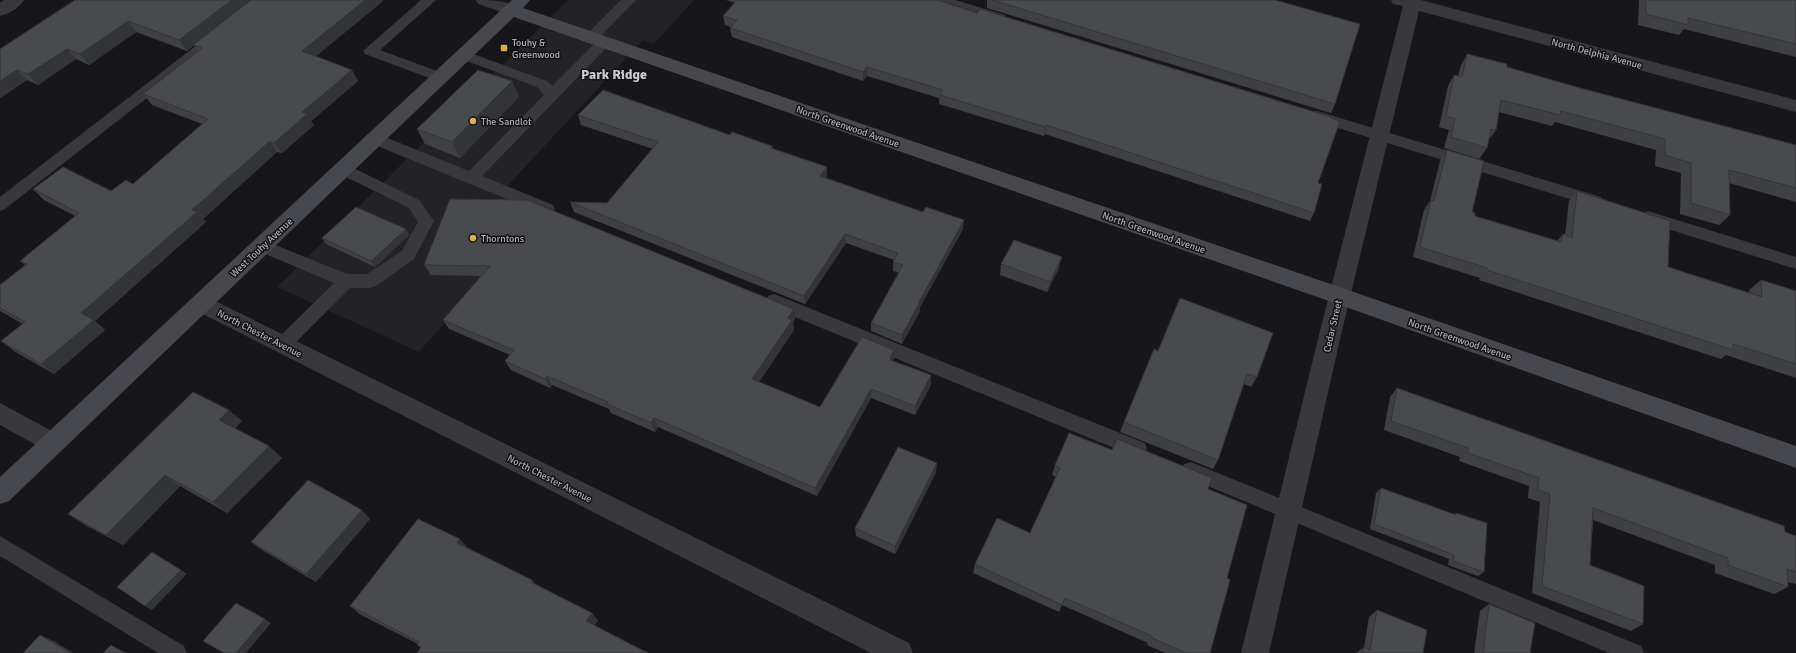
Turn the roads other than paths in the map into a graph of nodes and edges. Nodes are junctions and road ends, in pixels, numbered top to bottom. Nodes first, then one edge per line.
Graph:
1 (16, 0) edge
2 (429, 0) edge
3 (484, 0) edge
4 (628, 0) edge
5 (941, 0) edge
6 (1408, 1) edge
7 (516, 5) edge
8 (0, 10) edge
9 (1016, 23) edge
10 (226, 29) edge
11 (598, 40) junction
12 (463, 55) junction
13 (440, 77) junction
14 (552, 95) junction
15 (1796, 106) edge
16 (1304, 112) edge
17 (1380, 135) junction
18 (375, 139) junction
19 (343, 169) junction
20 (470, 178) junction
21 (0, 205) edge
22 (1607, 205) edge
23 (559, 214) edge
24 (1637, 214) edge
25 (262, 246) junction
26 (1796, 263) edge
27 (346, 281) junction
28 (758, 295) edge
29 (1340, 296) junction
30 (201, 303) junction
31 (283, 344) junction
32 (0, 413) edge
33 (53, 444) junction
34 (1156, 456) edge
35 (1796, 457) edge
36 (1178, 465) edge
37 (0, 494) edge
38 (1289, 510) junction
39 (0, 545) edge
40 (177, 653) edge
41 (899, 653) edge
42 (1255, 653) edge
43 (1634, 653) edge

1 - 8 street
2 - 13 lane
3 - 7 street
4 - 11 lane
5 - 9 lane
6 - 15 street, North Delphia Avenue
6 - 17 street, Cedar Street
7 - 11 street, North Greenwood Avenue
7 - 12 street, West Touhy Avenue
10 - 21 lane
11 - 14 lane
11 - 29 street, North Greenwood Avenue
12 - 13 street, West Touhy Avenue
12 - 14 lane
13 - 18 street, West Touhy Avenue
14 - 20 lane
16 - 17 lane
17 - 22 lane
17 - 29 street, Cedar Street
18 - 19 street, West Touhy Avenue
18 - 20 lane
19 - 25 street, West Touhy Avenue
19 - 27 lane
20 - 23 lane
24 - 26 lane
25 - 27 lane
25 - 30 street, West Touhy Avenue
27 - 31 lane
28 - 34 lane
29 - 35 street, North Greenwood Avenue
29 - 38 street, Cedar Street
30 - 31 street, North Chester Avenue
30 - 33 street, West Touhy Avenue
31 - 41 street, North Chester Avenue
32 - 33 street
33 - 37 street, West Touhy Avenue
36 - 38 lane
38 - 42 street, Cedar Street
38 - 43 lane
39 - 40 lane

